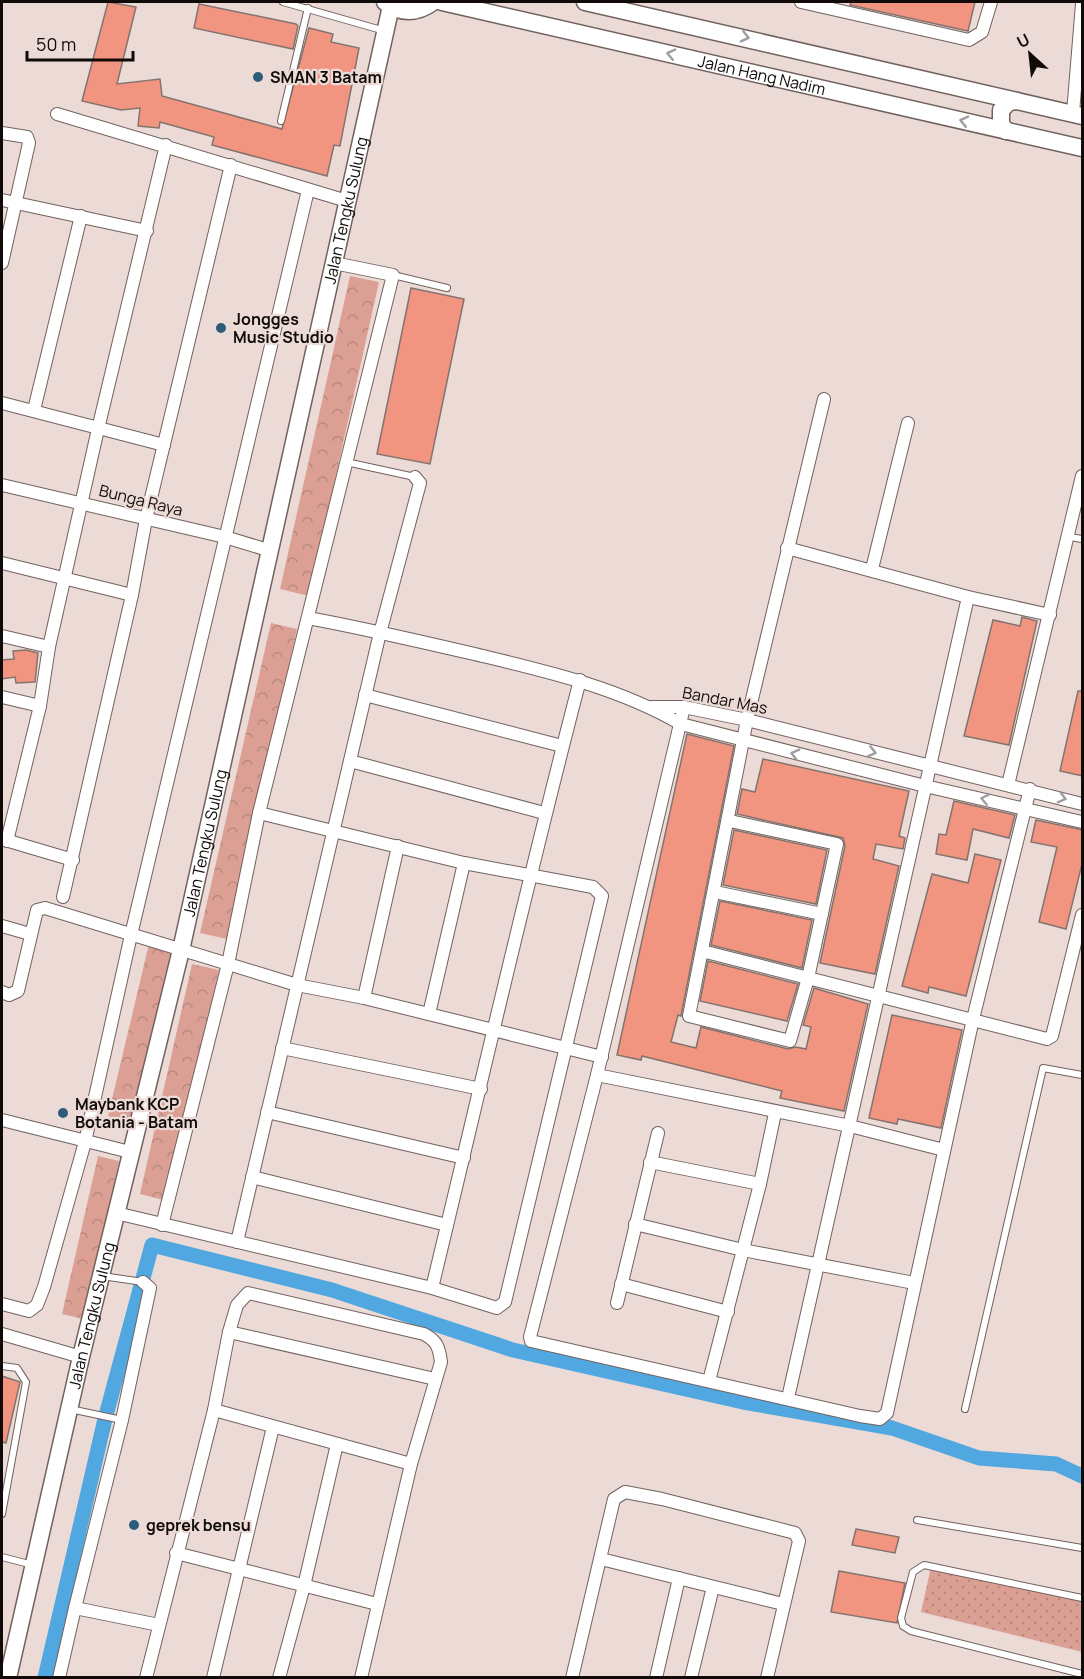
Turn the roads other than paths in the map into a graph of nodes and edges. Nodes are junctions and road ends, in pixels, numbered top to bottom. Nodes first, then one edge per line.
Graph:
1 (284, 2) edge
2 (433, 2) edge
3 (442, 2) edge
4 (585, 2) edge
5 (801, 2) edge
6 (992, 2) edge
7 (388, 4) edge
8 (1083, 4) edge
9 (308, 8) junction
10 (385, 32) junction
11 (1017, 101) junction
12 (57, 114) dead end
13 (1078, 114) edge
14 (281, 122) dead end
15 (1006, 131) junction
16 (2, 133) edge
17 (166, 145) junction
18 (1083, 148) edge
19 (231, 165) junction
20 (308, 190) junction
21 (2, 200) edge
22 (347, 201) junction
23 (15, 203) junction
24 (81, 216) junction
25 (147, 231) junction
26 (334, 262) junction
27 (2, 263) edge
28 (393, 274) junction
29 (447, 288) dead end
30 (824, 399) dead end
31 (2, 403) edge
32 (34, 410) junction
33 (908, 423) dead end
34 (98, 429) junction
35 (164, 446) junction
36 (345, 462) junction
37 (1083, 476) edge
38 (415, 477) joint
39 (2, 485) edge
40 (82, 503) junction
41 (147, 519) junction
42 (1078, 520) edge
43 (225, 537) junction
44 (1076, 538) edge
45 (788, 548) junction
46 (271, 551) junction
47 (2, 563) edge
48 (872, 569) junction
49 (65, 577) junction
50 (132, 595) junction
51 (968, 597) junction
52 (1050, 615) junction
53 (308, 618) junction
54 (380, 631) junction
55 (2, 636) edge
56 (49, 647) junction
57 (580, 680) junction
58 (365, 695) junction
59 (2, 697) edge
60 (40, 706) junction
61 (651, 707) junction
62 (684, 707) junction
63 (747, 720) junction
64 (681, 724) junction
65 (744, 741) junction
66 (562, 746) junction
67 (350, 761) junction
68 (930, 766) junction
69 (1008, 784) junction
70 (925, 786) junction
71 (1030, 789) junction
72 (1083, 804) edge
73 (1025, 808) junction
74 (259, 813) junction
75 (544, 813) junction
76 (730, 821) junction
77 (1083, 822) edge
78 (334, 830) junction
79 (4, 840) edge
80 (398, 846) junction
81 (73, 860) junction
82 (464, 862) junction
83 (529, 874) junction
84 (715, 892) junction
85 (63, 897) dead end
86 (822, 914) junction
87 (1083, 915) edge
88 (2, 926) edge
89 (30, 934) junction
90 (131, 935) junction
91 (181, 950) junction
92 (702, 951) junction
93 (228, 964) junction
94 (808, 978) junction
95 (297, 985) junction
96 (2, 993) edge
97 (879, 996) junction
98 (364, 998) junction
99 (429, 1014) junction
100 (973, 1019) junction
101 (495, 1031) junction
102 (282, 1048) junction
103 (567, 1048) junction
104 (602, 1057) junction
105 (597, 1075) junction
106 (1083, 1075) edge
107 (482, 1089) junction
108 (267, 1112) junction
109 (775, 1113) junction
110 (2, 1120) edge
111 (850, 1126) junction
112 (658, 1132) dead end
113 (85, 1142) junction
114 (944, 1150) junction
115 (130, 1152) junction
116 (464, 1158) junction
117 (650, 1162) junction
118 (252, 1178) junction
119 (760, 1184) junction
120 (116, 1213) junction
121 (635, 1224) junction
122 (162, 1225) junction
123 (447, 1225) junction
124 (237, 1242) junction
125 (744, 1250) junction
126 (819, 1264) junction
127 (101, 1276) junction
128 (143, 1282) joint
129 (914, 1283) junction
130 (621, 1284) junction
131 (432, 1288) junction
132 (617, 1303) dead end
133 (2, 1304) edge
134 (728, 1312) junction
135 (229, 1332) junction
136 (2, 1334) edge
137 (81, 1357) junction
138 (2, 1366) edge
139 (435, 1379) junction
140 (709, 1381) junction
141 (788, 1398) junction
142 (69, 1409) junction
143 (965, 1409) dead end
144 (214, 1410) junction
145 (118, 1419) junction
146 (273, 1426) junction
147 (337, 1444) junction
148 (411, 1464) junction
149 (2, 1514) edge
150 (917, 1520) dead end
151 (1083, 1548) edge
152 (177, 1553) junction
153 (2, 1557) edge
154 (601, 1559) junction
155 (35, 1566) junction
156 (240, 1569) junction
157 (679, 1578) junction
158 (304, 1586) junction
159 (713, 1587) junction
160 (1083, 1598) edge
161 (377, 1604) junction
162 (783, 1604) junction
163 (75, 1608) junction
164 (159, 1625) junction
165 (1083, 1674) edge
166 (8, 1677) edge
167 (59, 1677) edge
168 (149, 1677) edge
169 (213, 1677) edge
170 (279, 1677) edge
171 (361, 1677) edge
172 (572, 1677) edge
173 (656, 1677) edge
174 (691, 1677) edge
175 (767, 1677) edge

1 - 9 lane
2 - 7 street
15 -> 3 street, Jalan Hang Nadim
4 -> 11 street, Jalan Hang Nadim
5 - 6 street
7 - 10 street, Jalan Tengku Sulung
8 - 13 street
9 - 10 lane
9 - 14 lane
10 - 22 street, Jalan Tengku Sulung
11 - 13 street, Jalan Hang Nadim
11 - 15 street
12 - 17 street
15 - 18 street, Jalan Hang Nadim
16 - 23 street
17 - 19 street
17 - 25 street
19 - 20 street
19 - 35 street
20 - 22 street
20 - 43 street
21 - 23 street
22 - 26 street, Jalan Tengku Sulung
23 - 24 street
23 - 27 street
24 - 25 street
24 - 32 street
25 - 34 street
26 - 28 street
26 - 46 street, Jalan Tengku Sulung
28 - 29 lane
28 - 36 street
30 - 45 street
31 - 32 street
32 - 34 street
33 - 48 street
34 - 35 street
34 - 40 street
35 - 41 street
36 - 38 lane
36 - 53 street
37 - 42 street
38 - 54 street
39 - 40 street, Bunga Raya
40 - 41 street, Bunga Raya
40 - 49 street
41 - 43 street, Bunga Raya
41 - 50 street
42 - 44 street
43 - 46 street, Bunga Raya
43 - 90 street
44 - 52 street
45 - 48 street
45 - 63 street
46 - 91 street, Jalan Tengku Sulung
47 - 49 street
48 - 51 street
49 - 50 street
49 - 56 street
50 - 81 street
51 - 52 street
51 - 68 street
52 - 69 street
53 - 54 street
53 - 74 street
54 - 57 street
54 - 58 street
55 - 56 street
56 - 60 street
57 - 61 street
57 - 66 street
58 - 66 street
58 - 67 street
59 - 60 street
60 - 79 street
61 - 62 street, Bandar Mas
61 - 64 street, Bandar Mas
62 - 63 street, Bandar Mas
62 - 64 street
63 - 65 street
63 -> 68 street, Bandar Mas
64 - 65 street, Bandar Mas
64 - 104 street
70 -> 65 street, Bandar Mas
65 - 76 street
66 - 75 street
67 - 75 street
67 - 78 street
68 - 69 street, Bandar Mas
68 - 70 street
69 - 71 street, Bandar Mas
73 -> 70 street, Bandar Mas
70 - 97 street
71 -> 72 street, Bandar Mas
71 - 73 street
73 - 77 street, Bandar Mas
73 - 100 street
74 - 78 street
74 - 93 street
75 - 83 street
76 - 84 street
76 - 86 street
78 - 80 street
78 - 95 street
79 - 81 street
80 - 82 street
80 - 98 street
81 - 85 street
82 - 83 street
82 - 99 street
83 - 101 street
83 - 103 street
84 - 86 street
84 - 92 street
86 - 94 street
87 - 100 street
88 - 89 street
89 - 90 street
89 - 96 street
90 - 91 street
90 - 113 street
91 - 93 street
91 - 115 street, Jalan Tengku Sulung
92 - 94 street
92 - 94 street
93 - 95 street
93 - 122 street
94 - 97 street
95 - 98 street
95 - 102 street
97 - 100 street
97 - 111 street
98 - 99 street
99 - 101 street
100 - 114 street
101 - 103 street
101 - 107 street
102 - 107 street
102 - 108 street
103 - 104 street
103 - 131 street
104 - 105 street
105 - 109 street
105 - 140 street
106 - 143 lane
107 - 116 street
108 - 116 street
108 - 118 street
109 - 111 street
109 - 119 street
110 - 113 street
111 - 114 street
111 - 126 street
112 - 117 street
113 - 115 street
113 - 133 street
114 - 129 street
115 - 120 street, Jalan Tengku Sulung
116 - 123 street
117 - 119 street
117 - 121 street
118 - 123 street
118 - 124 street
119 - 125 street
120 - 122 street
120 - 127 street, Jalan Tengku Sulung
121 - 125 street
121 - 130 street
122 - 124 street
123 - 131 street
124 - 131 street
125 - 126 street
125 - 134 street
126 - 129 street
126 - 141 street
127 - 128 lane
127 - 137 street, Jalan Tengku Sulung
128 - 145 street
129 - 141 street
130 - 132 street
130 - 134 street
134 - 140 street
135 - 139 street
135 - 139 street
135 - 144 street
136 - 137 street
137 - 142 street, Jalan Tengku Sulung
138 - 149 lane
139 - 148 street
140 - 141 street
142 - 145 lane
142 - 155 street, Jalan Tengku Sulung
144 - 146 street
144 - 152 street
145 - 163 street
146 - 147 street
146 - 156 street
147 - 148 street
147 - 158 street
148 - 161 street
150 - 151 lane
152 - 156 street
152 - 164 street
153 - 155 lane
154 - 157 street
154 - 162 street
154 - 172 street
155 - 166 street, Jalan Tengku Sulung
156 - 158 street
156 - 169 street
157 - 159 street
157 - 173 street
158 - 161 street
158 - 170 street
159 - 162 street
159 - 174 street
160 - 165 lane
161 - 171 street
162 - 175 street
163 - 164 street
163 - 167 street
164 - 168 street

